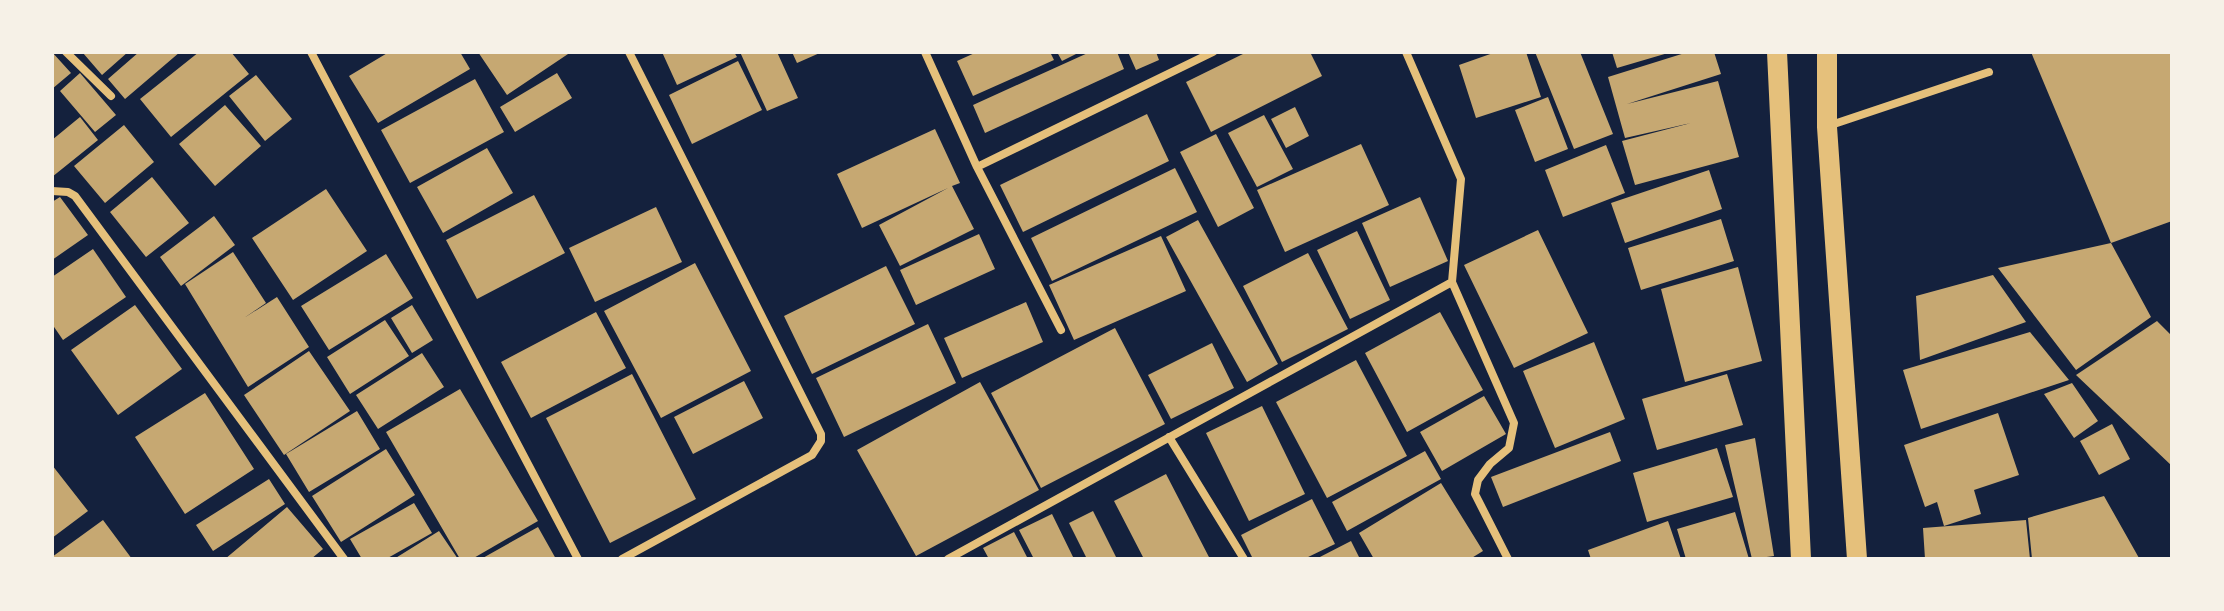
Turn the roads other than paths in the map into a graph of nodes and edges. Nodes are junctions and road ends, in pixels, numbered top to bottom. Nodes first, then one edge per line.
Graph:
1 (66, 52) edge
2 (311, 52) edge
3 (629, 52) edge
4 (925, 52) edge
5 (1213, 52) edge
6 (1406, 52) edge
7 (1777, 52) edge
8 (1827, 52) edge
9 (1989, 72) dead end
10 (111, 96) dead end
11 (1827, 127) junction
12 (977, 167) junction
13 (52, 191) edge
14 (1452, 282) junction
15 (1061, 330) dead end
16 (1169, 437) junction
17 (344, 559) edge
18 (578, 559) edge
19 (622, 559) edge
20 (948, 559) edge
21 (1244, 559) edge
22 (1508, 559) edge
23 (1801, 559) edge
24 (1857, 559) edge

1 - 10 street
2 - 18 street
3 - 19 street
4 - 12 street
5 - 12 street
6 - 14 street
7 - 23 main road
8 - 11 main road
9 - 11 street
11 - 24 main road
12 - 15 street
13 - 17 street
14 - 16 street
14 - 22 street
16 - 20 street
16 - 21 street

